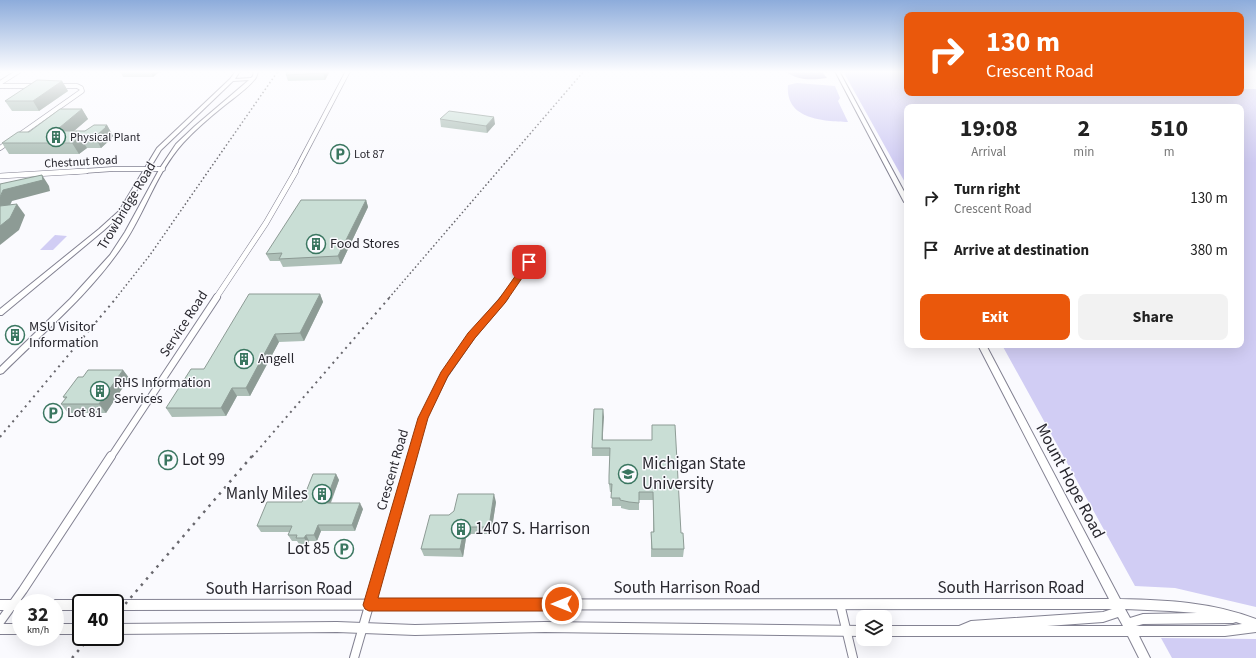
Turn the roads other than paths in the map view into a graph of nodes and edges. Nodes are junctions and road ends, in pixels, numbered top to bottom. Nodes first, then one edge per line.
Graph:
1 (67, 102) edge
2 (209, 102) edge
3 (227, 102) edge
4 (332, 102) edge
5 (853, 102) edge
6 (0, 148) edge
7 (147, 169) junction
8 (163, 169) junction
9 (0, 176) edge
10 (904, 196) edge
11 (538, 250) dead end
12 (0, 313) edge
13 (984, 348) edge
14 (0, 371) edge
15 (24, 594) edge
16 (840, 604) junction
17 (0, 605) edge
18 (12, 605) edge
19 (124, 605) edge
20 (369, 605) junction
21 (1119, 608) junction
22 (12, 610) edge
23 (1241, 618) junction
24 (0, 622) edge
25 (1256, 624) edge
26 (1256, 627) edge
27 (362, 628) junction
28 (1130, 628) junction
29 (0, 629) edge
30 (12, 629) edge
31 (124, 629) edge
32 (846, 631) junction
33 (856, 631) edge
34 (892, 631) edge
35 (959, 631) junction
36 (354, 658) edge
37 (853, 658) edge
38 (1145, 658) edge

1 - 6 street
2 - 7 street, Trowbridge Road
3 - 8 street, Trowbridge Road
4 - 15 street, Service Road
5 - 10 street
7 - 8 street, Chestnut Road
7 - 9 street, Chestnut Road
7 - 12 street, Trowbridge Road
8 - 14 street, Trowbridge Road
11 - 20 street, Crescent Road
13 - 21 street, Mount Hope Road
16 - 20 street, South Harrison Road
16 - 21 street, South Harrison Road
16 - 32 street
17 - 18 street
19 - 20 street, South Harrison Road
20 - 27 street, Crescent Road
21 - 23 street, South Harrison Road
21 - 28 street, Mount Hope Road
21 - 35 street
22 - 24 street, Service Road
23 - 25 street, South Harrison Road
23 - 28 street
26 - 28 street
27 - 31 street
27 - 32 street
27 - 36 street, Crescent Road
28 - 35 street
28 - 38 street, Mount Hope Road
29 - 30 street
32 - 33 street
32 - 37 street
34 - 35 street

